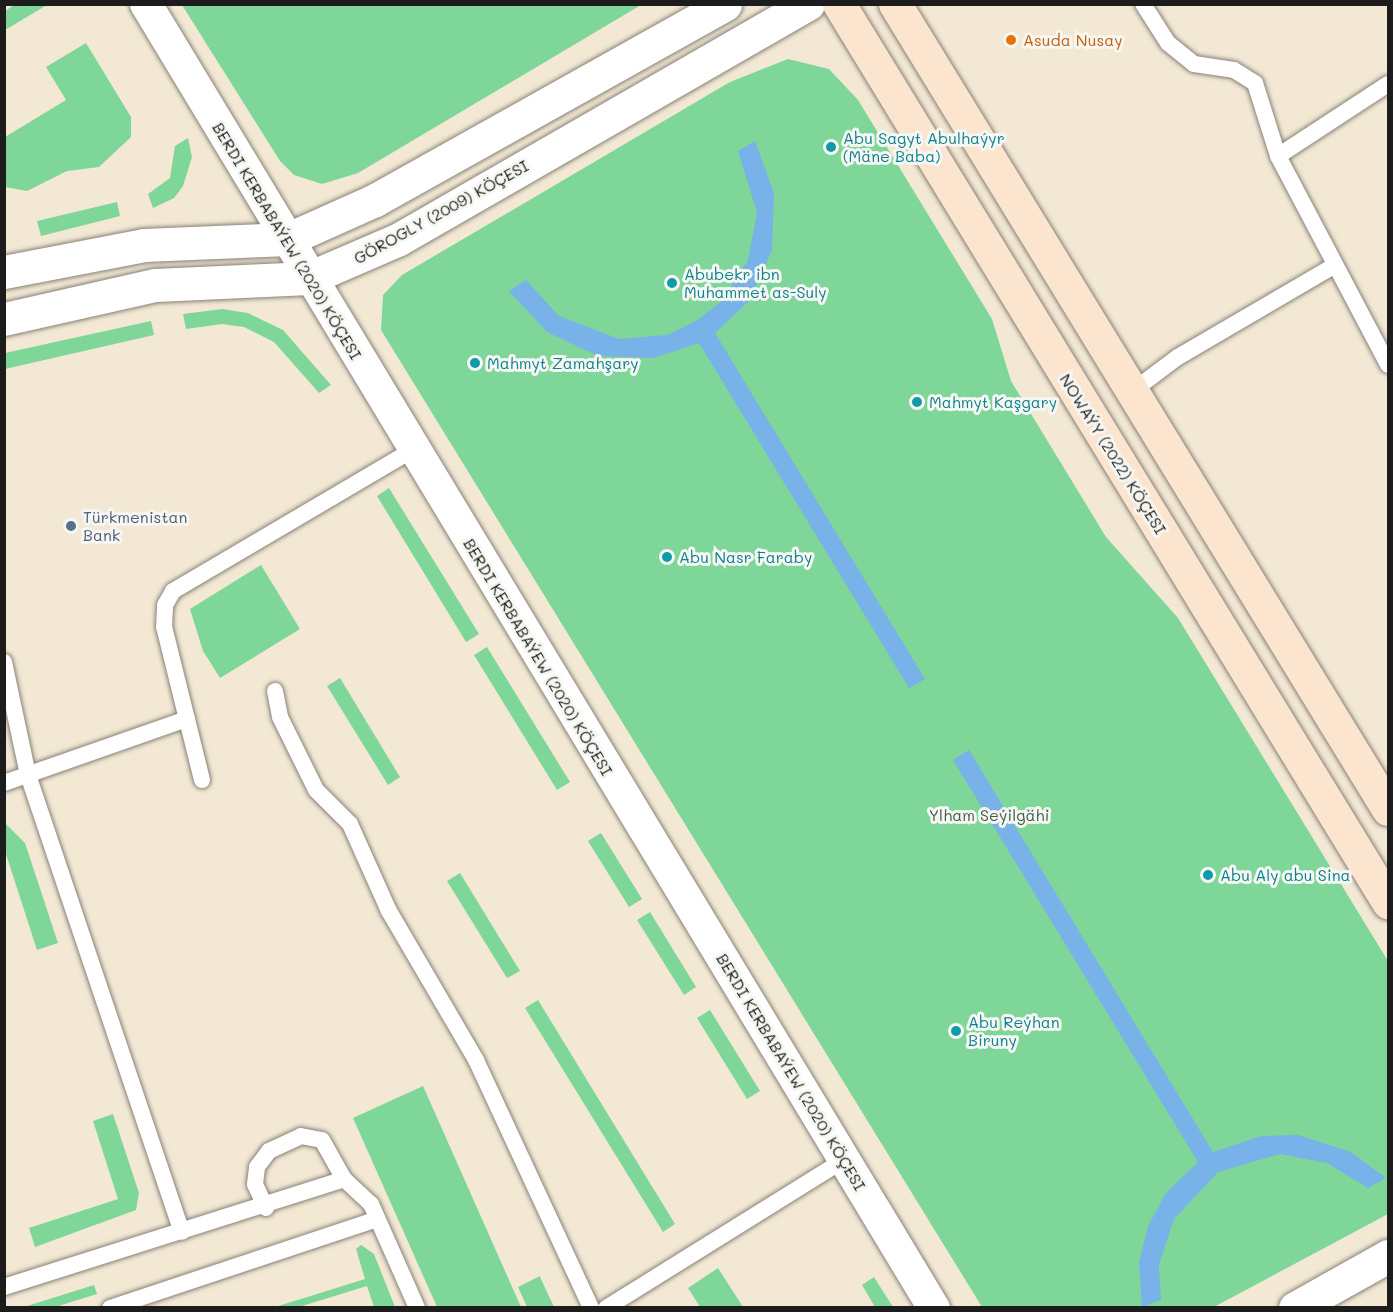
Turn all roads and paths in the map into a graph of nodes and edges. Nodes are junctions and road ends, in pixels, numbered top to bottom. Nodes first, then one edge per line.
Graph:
1 (146, 4) edge
2 (725, 4) edge
3 (808, 4) edge
4 (839, 4) edge
5 (895, 4) edge
6 (1143, 4) edge
7 (1389, 84) edge
8 (1278, 156) junction
9 (288, 239) junction
10 (1334, 266) junction
11 (4, 272) edge
12 (309, 278) junction
13 (4, 319) edge
14 (1388, 362) edge
15 (1130, 393) junction
16 (412, 450) junction
17 (4, 662) edge
18 (275, 691) dead end
19 (187, 719) junction
20 (28, 775) junction
21 (202, 780) dead end
22 (4, 783) edge
23 (1389, 809) edge
24 (1389, 902) edge
25 (844, 1160) junction
26 (344, 1179) junction
27 (266, 1208) junction
28 (378, 1219) junction
29 (182, 1232) junction
30 (1389, 1256) edge
31 (4, 1287) edge
32 (120, 1306) edge
33 (417, 1308) edge
34 (591, 1308) edge
35 (606, 1308) edge
36 (934, 1308) edge
37 (1295, 1308) edge

1 - 9 street, BERDI KERBABAÝEW (2020) KÖÇESI
2 - 9 street
3 - 12 street, GÖROGLY (2009) KÖÇESI
4 - 24 main road, NOWAÝY (2022) KÖÇESI
5 - 15 main road
6 - 8 lane
7 - 8 lane
8 - 10 lane
9 - 11 street
9 - 12 street, BERDI KERBABAÝEW (2020) KÖÇESI
10 - 14 lane
10 - 15 lane
12 - 13 street, GÖROGLY (2009) KÖÇESI
12 - 16 street, BERDI KERBABAÝEW (2020) KÖÇESI
15 - 23 main road
16 - 19 lane
16 - 25 street, BERDI KERBABAÝEW (2020) KÖÇESI
17 - 20 lane
18 - 34 lane
19 - 20 lane
19 - 21 lane
20 - 22 lane
20 - 29 lane
25 - 35 lane
25 - 36 street, BERDI KERBABAÝEW (2020) KÖÇESI
26 - 27 lane
26 - 27 lane
26 - 28 lane
27 - 29 lane
28 - 32 lane
28 - 33 lane
29 - 31 lane
30 - 37 street

